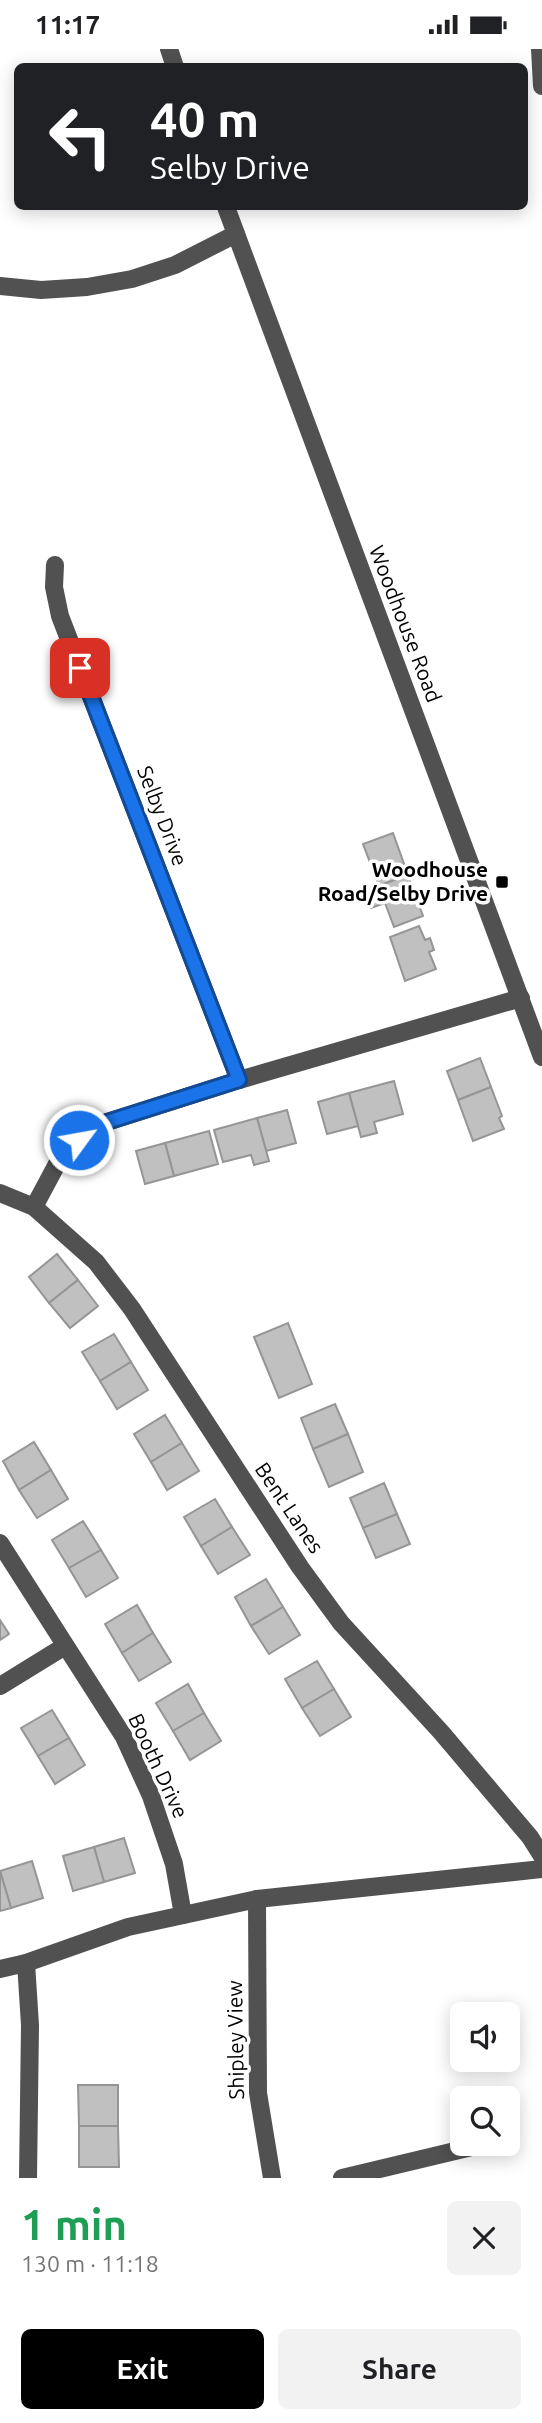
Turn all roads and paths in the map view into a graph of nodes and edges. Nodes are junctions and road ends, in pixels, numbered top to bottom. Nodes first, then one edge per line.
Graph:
1 (540, 49) edge
2 (542, 86) edge
3 (227, 210) edge
4 (236, 234) junction
5 (0, 286) edge
6 (55, 565) dead end
7 (521, 998) junction
8 (542, 1057) edge
9 (239, 1080) junction
10 (0, 1193) edge
11 (34, 1207) junction
12 (0, 1543) edge
13 (65, 1646) junction
14 (0, 1686) edge
15 (542, 1856) edge
16 (542, 1869) edge
17 (257, 1899) junction
18 (183, 1915) junction
19 (26, 1963) junction
20 (0, 1969) edge
21 (450, 2152) edge
22 (28, 2178) edge
23 (272, 2178) edge
24 (342, 2178) edge

1 - 2 street
3 - 4 street, Woodhouse Road
4 - 5 street
4 - 7 street, Woodhouse Road
6 - 9 street, Selby Drive
7 - 8 street, Woodhouse Road
7 - 9 street
9 - 11 street
10 - 11 street, Bent Lanes
11 - 15 street, Bent Lanes
12 - 13 street, Booth Drive
13 - 14 street
13 - 18 street, Booth Drive
16 - 17 street
17 - 18 street
17 - 23 street, Shipley View
18 - 19 street
19 - 20 street
19 - 22 street
21 - 24 street

